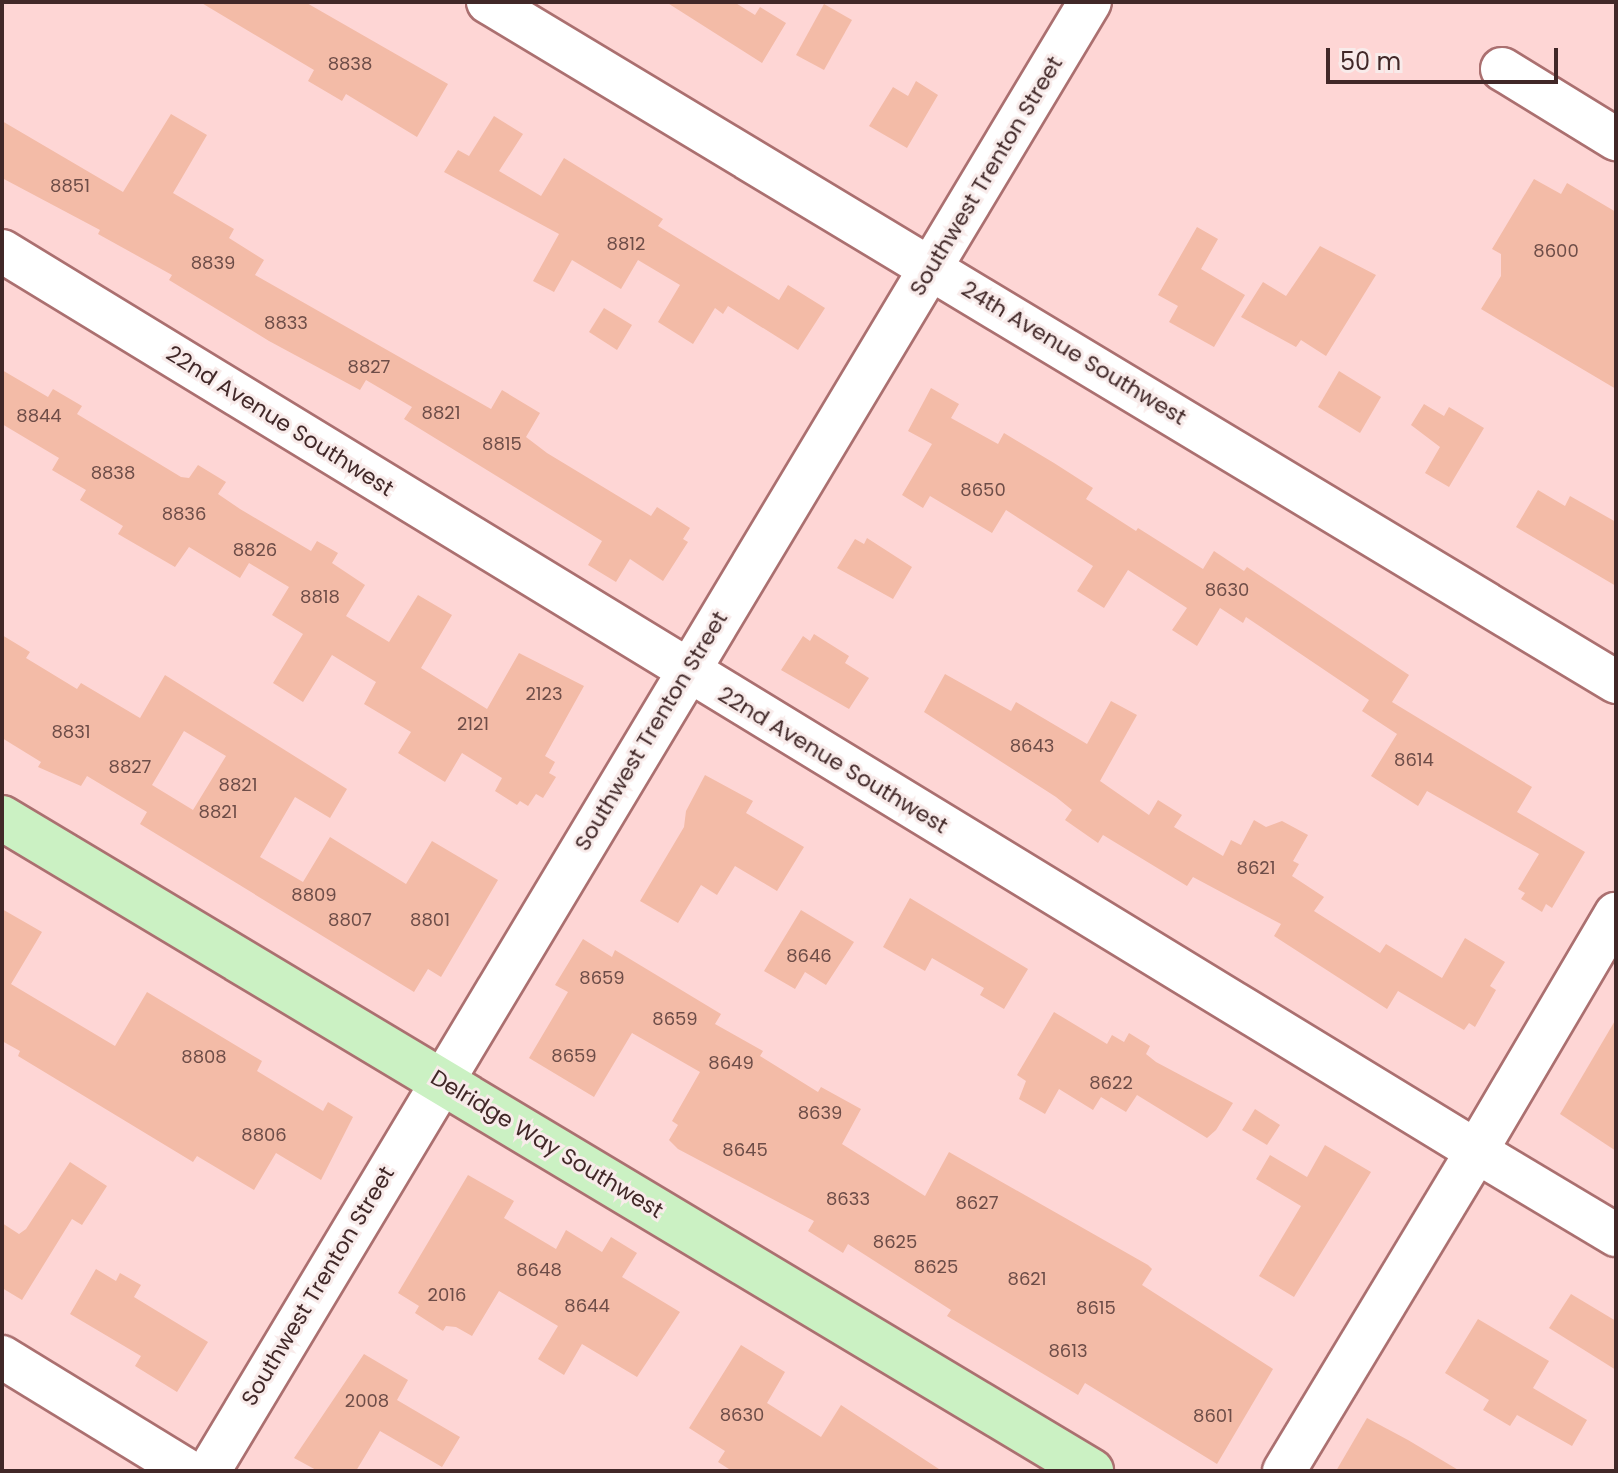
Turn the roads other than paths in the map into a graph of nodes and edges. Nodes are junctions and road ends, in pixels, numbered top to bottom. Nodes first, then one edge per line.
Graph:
1 (488, 2) edge
2 (1090, 2) edge
3 (1502, 69) dead end
4 (1616, 139) edge
5 (2, 251) edge
6 (931, 266) junction
7 (687, 671) junction
8 (1616, 682) edge
9 (2, 818) edge
10 (1616, 914) edge
11 (440, 1079) junction
12 (1476, 1151) junction
13 (1616, 1235) edge
14 (2, 1357) edge
15 (202, 1468) edge
16 (1091, 1471) edge
17 (1284, 1471) edge

1 - 6 street, 24th Avenue Southwest
2 - 6 street, Southwest Trenton Street
3 - 4 street
5 - 7 street, 22nd Avenue Southwest
6 - 7 street, Southwest Trenton Street
6 - 8 street, 24th Avenue Southwest
7 - 11 street, Southwest Trenton Street
7 - 12 street, 22nd Avenue Southwest
9 - 11 main road, Delridge Way Southwest
10 - 12 street
11 - 15 street, Southwest Trenton Street
11 - 16 main road, Delridge Way Southwest
12 - 13 street, 22nd Avenue Southwest
12 - 17 street
14 - 15 street

